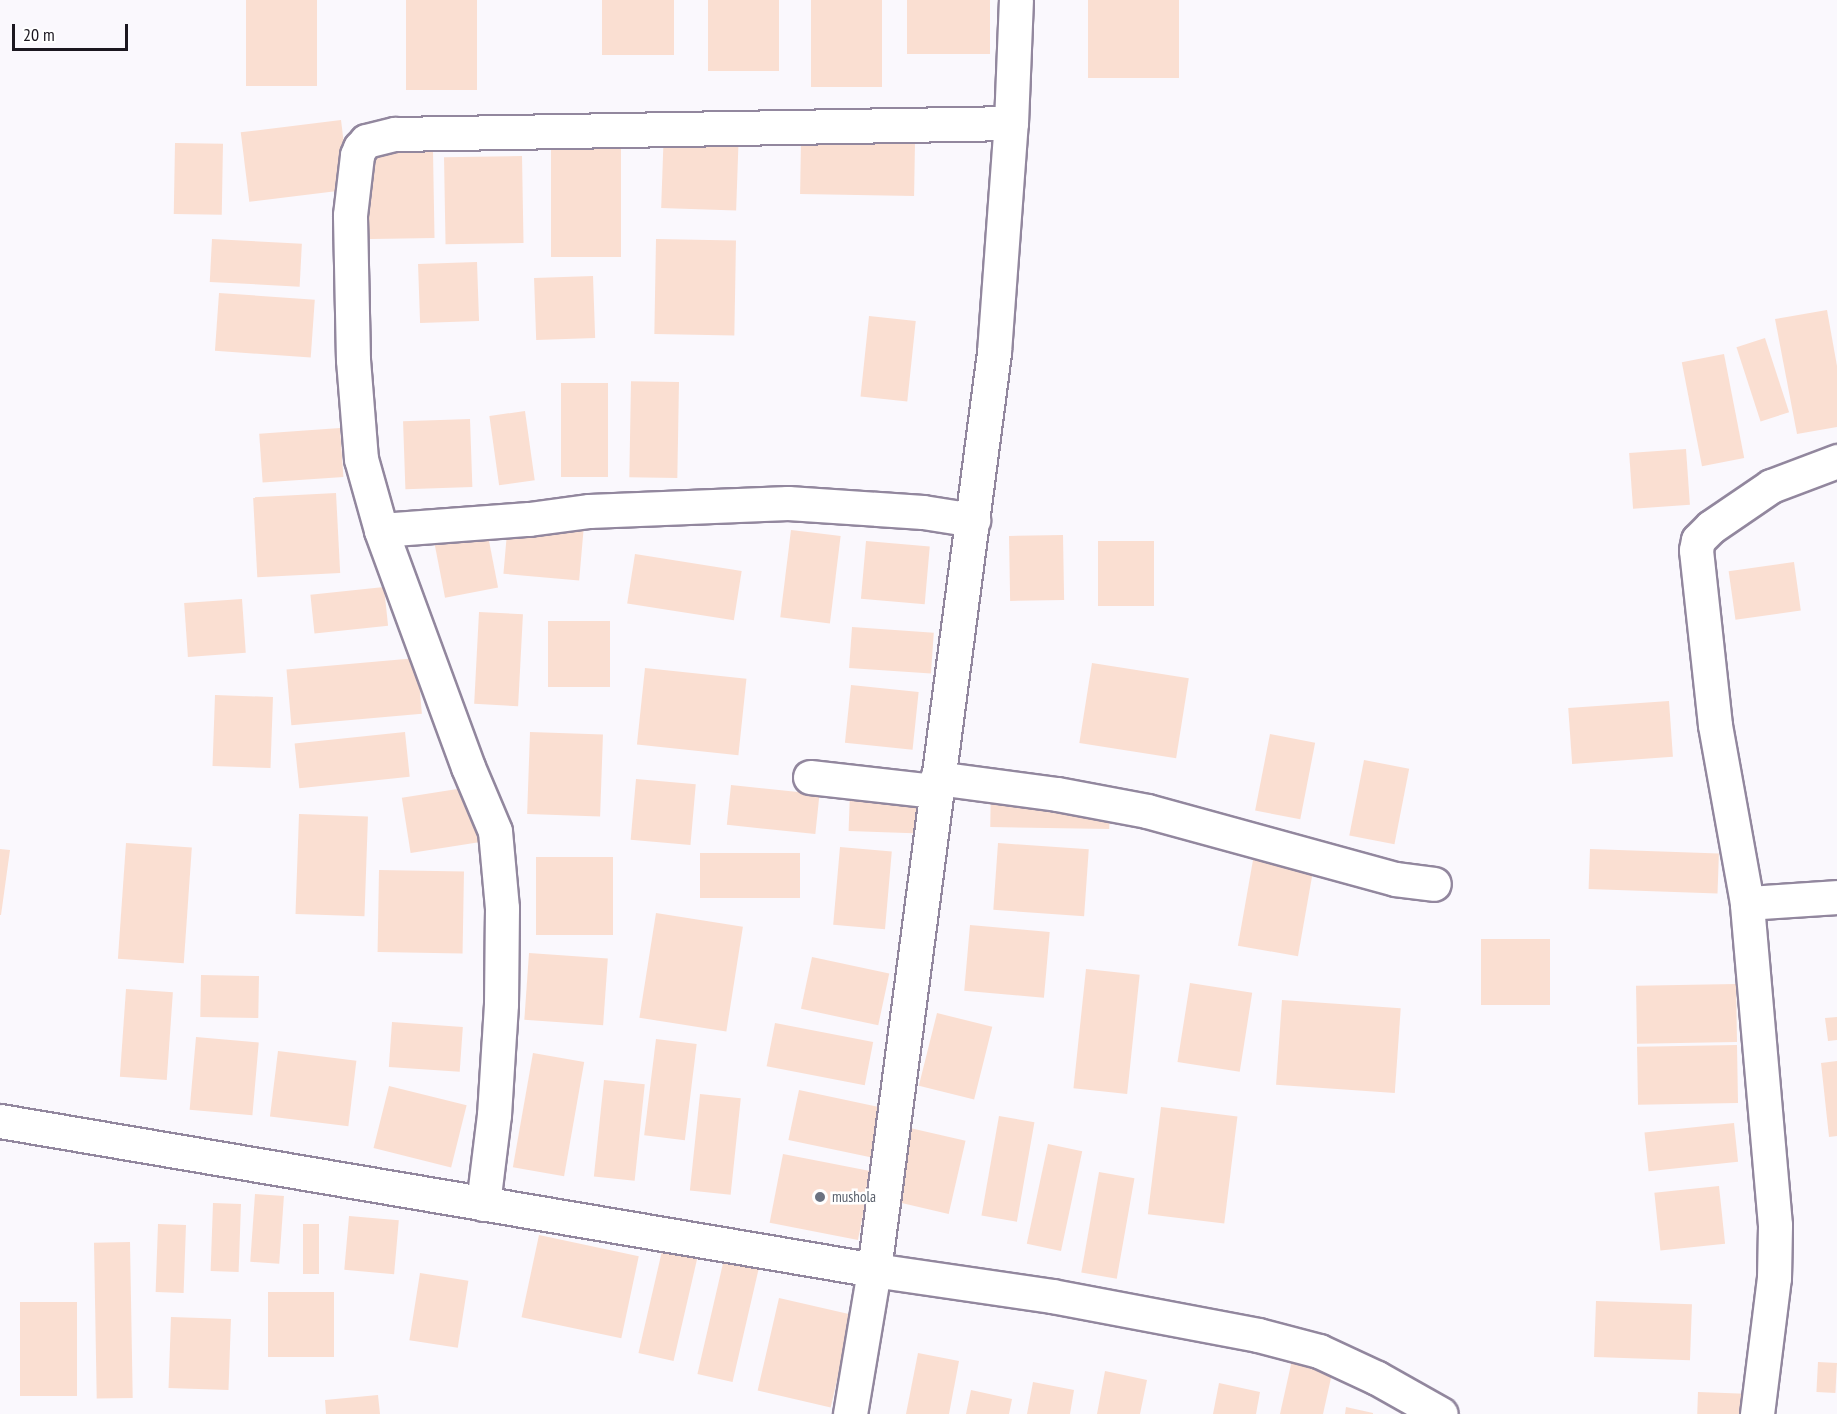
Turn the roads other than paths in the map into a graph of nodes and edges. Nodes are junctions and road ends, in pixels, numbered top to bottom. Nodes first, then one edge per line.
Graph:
1 (1016, 0) edge
2 (1011, 123) junction
3 (1837, 461) edge
4 (973, 520) junction
5 (381, 530) junction
6 (810, 777) dead end
7 (936, 785) junction
8 (1434, 884) dead end
9 (1837, 897) edge
10 (1747, 903) junction
11 (0, 1121) edge
12 (483, 1204) junction
13 (874, 1270) junction
14 (850, 1414) edge
15 (1441, 1414) edge
16 (1756, 1414) edge

1 - 2 street
2 - 4 street
2 - 5 street
3 - 10 street
4 - 5 street
4 - 7 street
5 - 12 street
6 - 7 street
7 - 8 street
7 - 13 street
9 - 10 street
10 - 16 street
11 - 12 street
12 - 13 street
13 - 14 street
13 - 15 street

